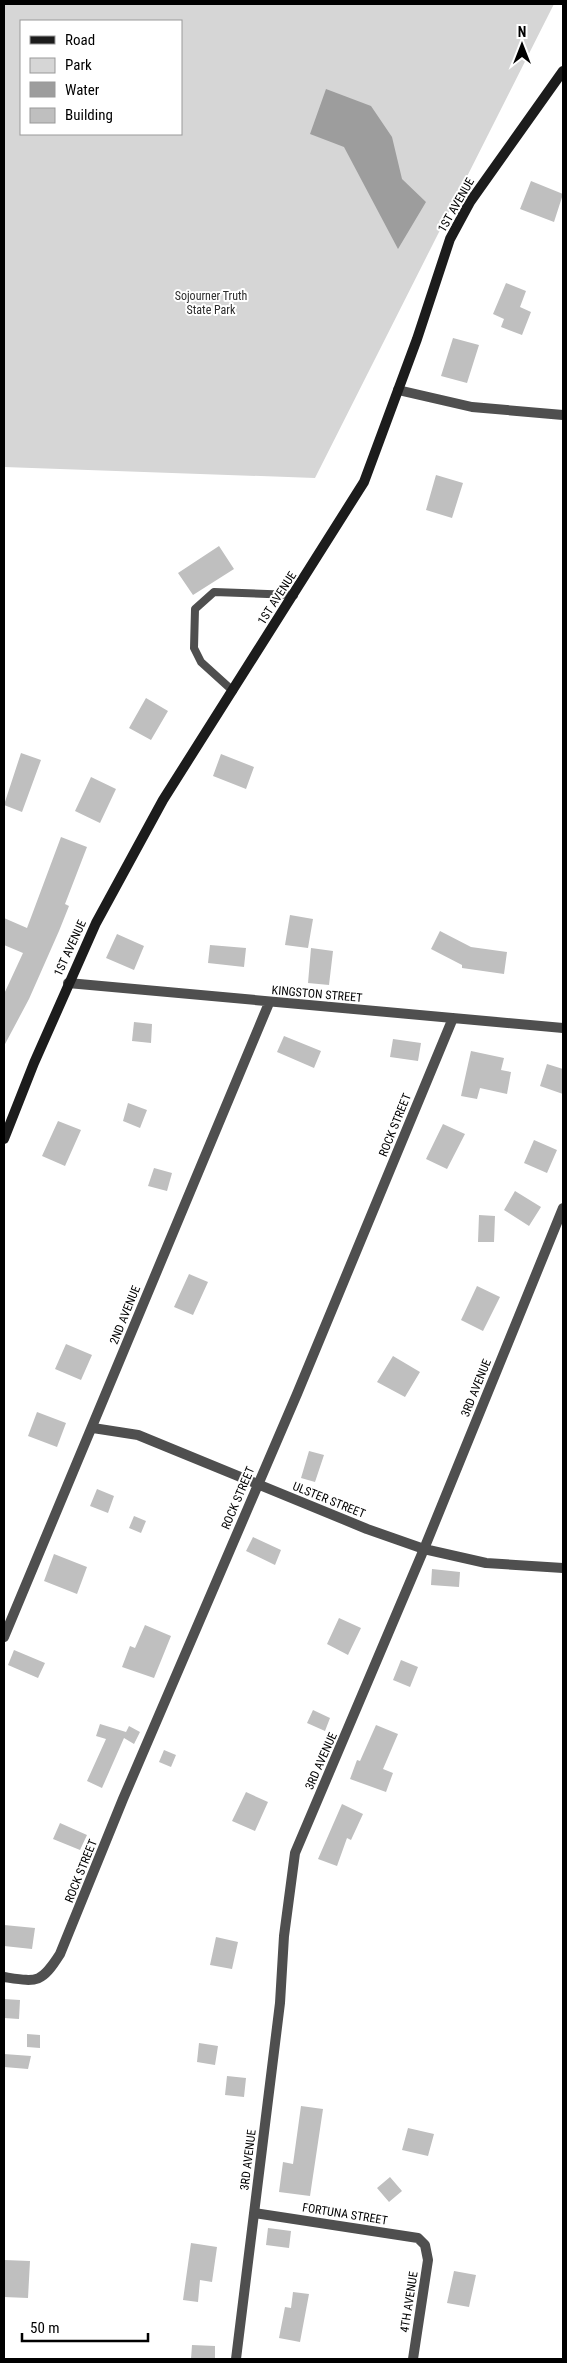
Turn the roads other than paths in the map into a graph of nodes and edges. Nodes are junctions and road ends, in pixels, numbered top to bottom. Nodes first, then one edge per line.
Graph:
1 (563, 71) edge
2 (398, 390) junction
3 (563, 416) edge
4 (294, 595) junction
5 (233, 691) junction
6 (68, 983) junction
7 (270, 1003) junction
8 (452, 1018) junction
9 (563, 1028) edge
10 (4, 1139) edge
11 (563, 1208) edge
12 (93, 1428) junction
13 (258, 1484) junction
14 (424, 1549) junction
15 (563, 1568) edge
16 (4, 1637) edge
17 (4, 1977) edge
18 (254, 2213) junction
19 (426, 2249) joint
20 (236, 2359) edge
21 (413, 2359) edge

1 - 2 street, 1ST AVENUE
2 - 3 street
2 - 4 street, 1ST AVENUE
4 - 5 street, 1ST AVENUE
4 - 5 lane
5 - 6 street, 1ST AVENUE
6 - 7 street, KINGSTON STREET
6 - 10 street, 1ST AVENUE
7 - 8 street, KINGSTON STREET
7 - 12 street, 2ND AVENUE
8 - 9 street, KINGSTON STREET
8 - 13 street, ROCK STREET
11 - 14 street, 3RD AVENUE
12 - 13 street, ULSTER STREET
12 - 16 street, 2ND AVENUE
13 - 14 street, ULSTER STREET
13 - 17 street, ROCK STREET
14 - 15 street, ULSTER STREET
14 - 18 street, 3RD AVENUE
18 - 19 street, FORTUNA STREET
18 - 20 street, 3RD AVENUE
19 - 21 street, 4TH AVENUE

